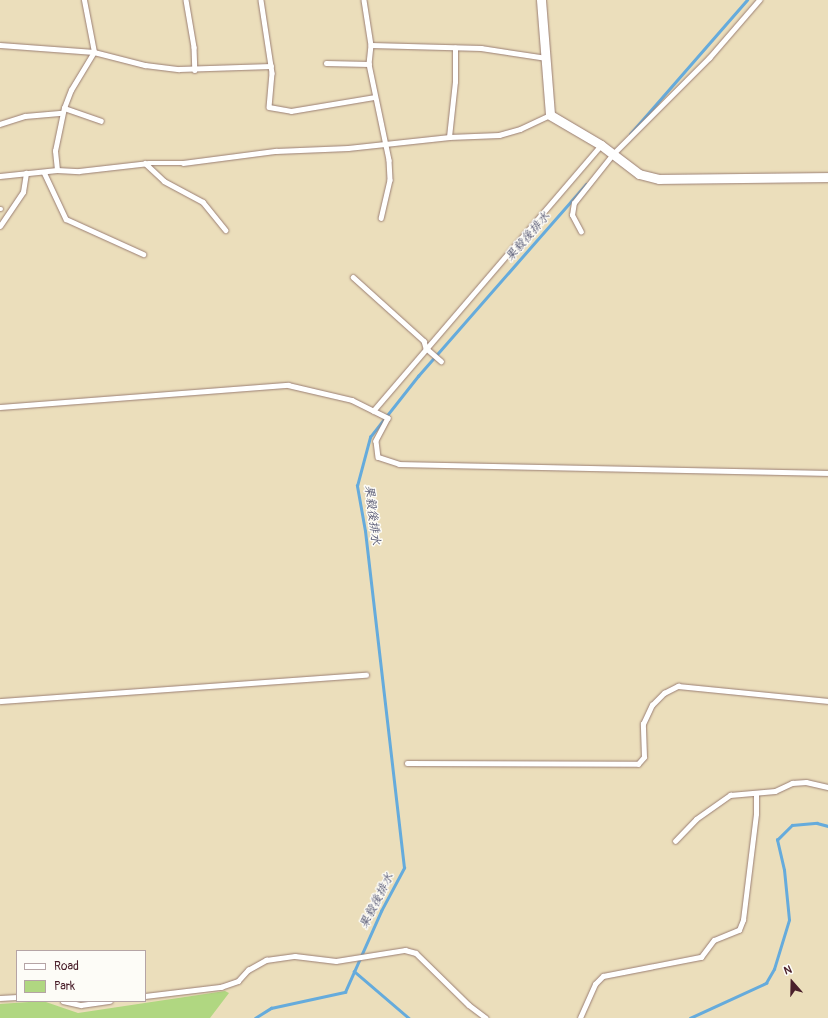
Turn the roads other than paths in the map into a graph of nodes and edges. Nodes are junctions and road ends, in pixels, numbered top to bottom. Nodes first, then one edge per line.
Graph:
1 (84, 0) edge
2 (186, 0) edge
3 (262, 0) edge
4 (364, 0) edge
5 (542, 0) edge
6 (759, 0) edge
7 (0, 45) edge
8 (371, 45) junction
9 (455, 48) junction
10 (94, 52) junction
11 (546, 58) junction
12 (326, 64) dead end
13 (370, 64) junction
14 (271, 66) junction
15 (194, 70) junction
16 (375, 97) junction
17 (63, 111) junction
18 (550, 115) junction
19 (101, 121) dead end
20 (0, 124) edge
21 (449, 137) junction
22 (384, 144) junction
23 (601, 145) junction
24 (613, 154) junction
25 (145, 163) junction
26 (57, 170) junction
27 (44, 172) junction
28 (26, 173) junction
29 (0, 176) edge
30 (828, 177) edge
31 (381, 218) dead end
32 (0, 226) edge
33 (226, 230) dead end
34 (581, 232) dead end
35 (143, 254) dead end
36 (352, 277) dead end
37 (426, 348) junction
38 (441, 362) dead end
39 (0, 407) edge
40 (373, 411) junction
41 (828, 474) edge
42 (366, 675) dead end
43 (0, 701) edge
44 (828, 701) edge
45 (407, 763) dead end
46 (828, 788) edge
47 (756, 794) junction
48 (675, 842) dead end
49 (146, 996) edge
50 (16, 997) edge
51 (0, 998) edge
52 (68, 1002) edge
53 (103, 1002) edge
54 (486, 1018) edge
55 (580, 1018) edge

1 - 10 lane
2 - 15 lane
3 - 14 lane
4 - 8 lane
5 - 11 street
6 - 24 lane
7 - 10 lane
8 - 9 lane
8 - 13 lane
9 - 11 lane
9 - 21 lane
10 - 15 lane
10 - 17 lane
11 - 18 street
12 - 13 lane
13 - 16 lane
14 - 15 lane
14 - 16 lane
16 - 22 lane
17 - 19 lane
17 - 20 lane
17 - 26 lane
18 - 21 lane
18 - 23 street
21 - 22 lane
22 - 25 lane
22 - 31 lane
23 - 24 street
23 - 37 lane
24 - 30 street
24 - 34 lane
25 - 26 lane
25 - 33 lane
26 - 27 lane
27 - 28 lane
27 - 35 lane
28 - 29 lane
28 - 32 lane
36 - 37 lane
37 - 38 lane
37 - 40 lane
39 - 40 lane
40 - 41 lane
42 - 43 lane
44 - 45 lane
46 - 47 lane
47 - 48 lane
47 - 55 lane
49 - 54 lane
50 - 51 lane
52 - 53 lane

